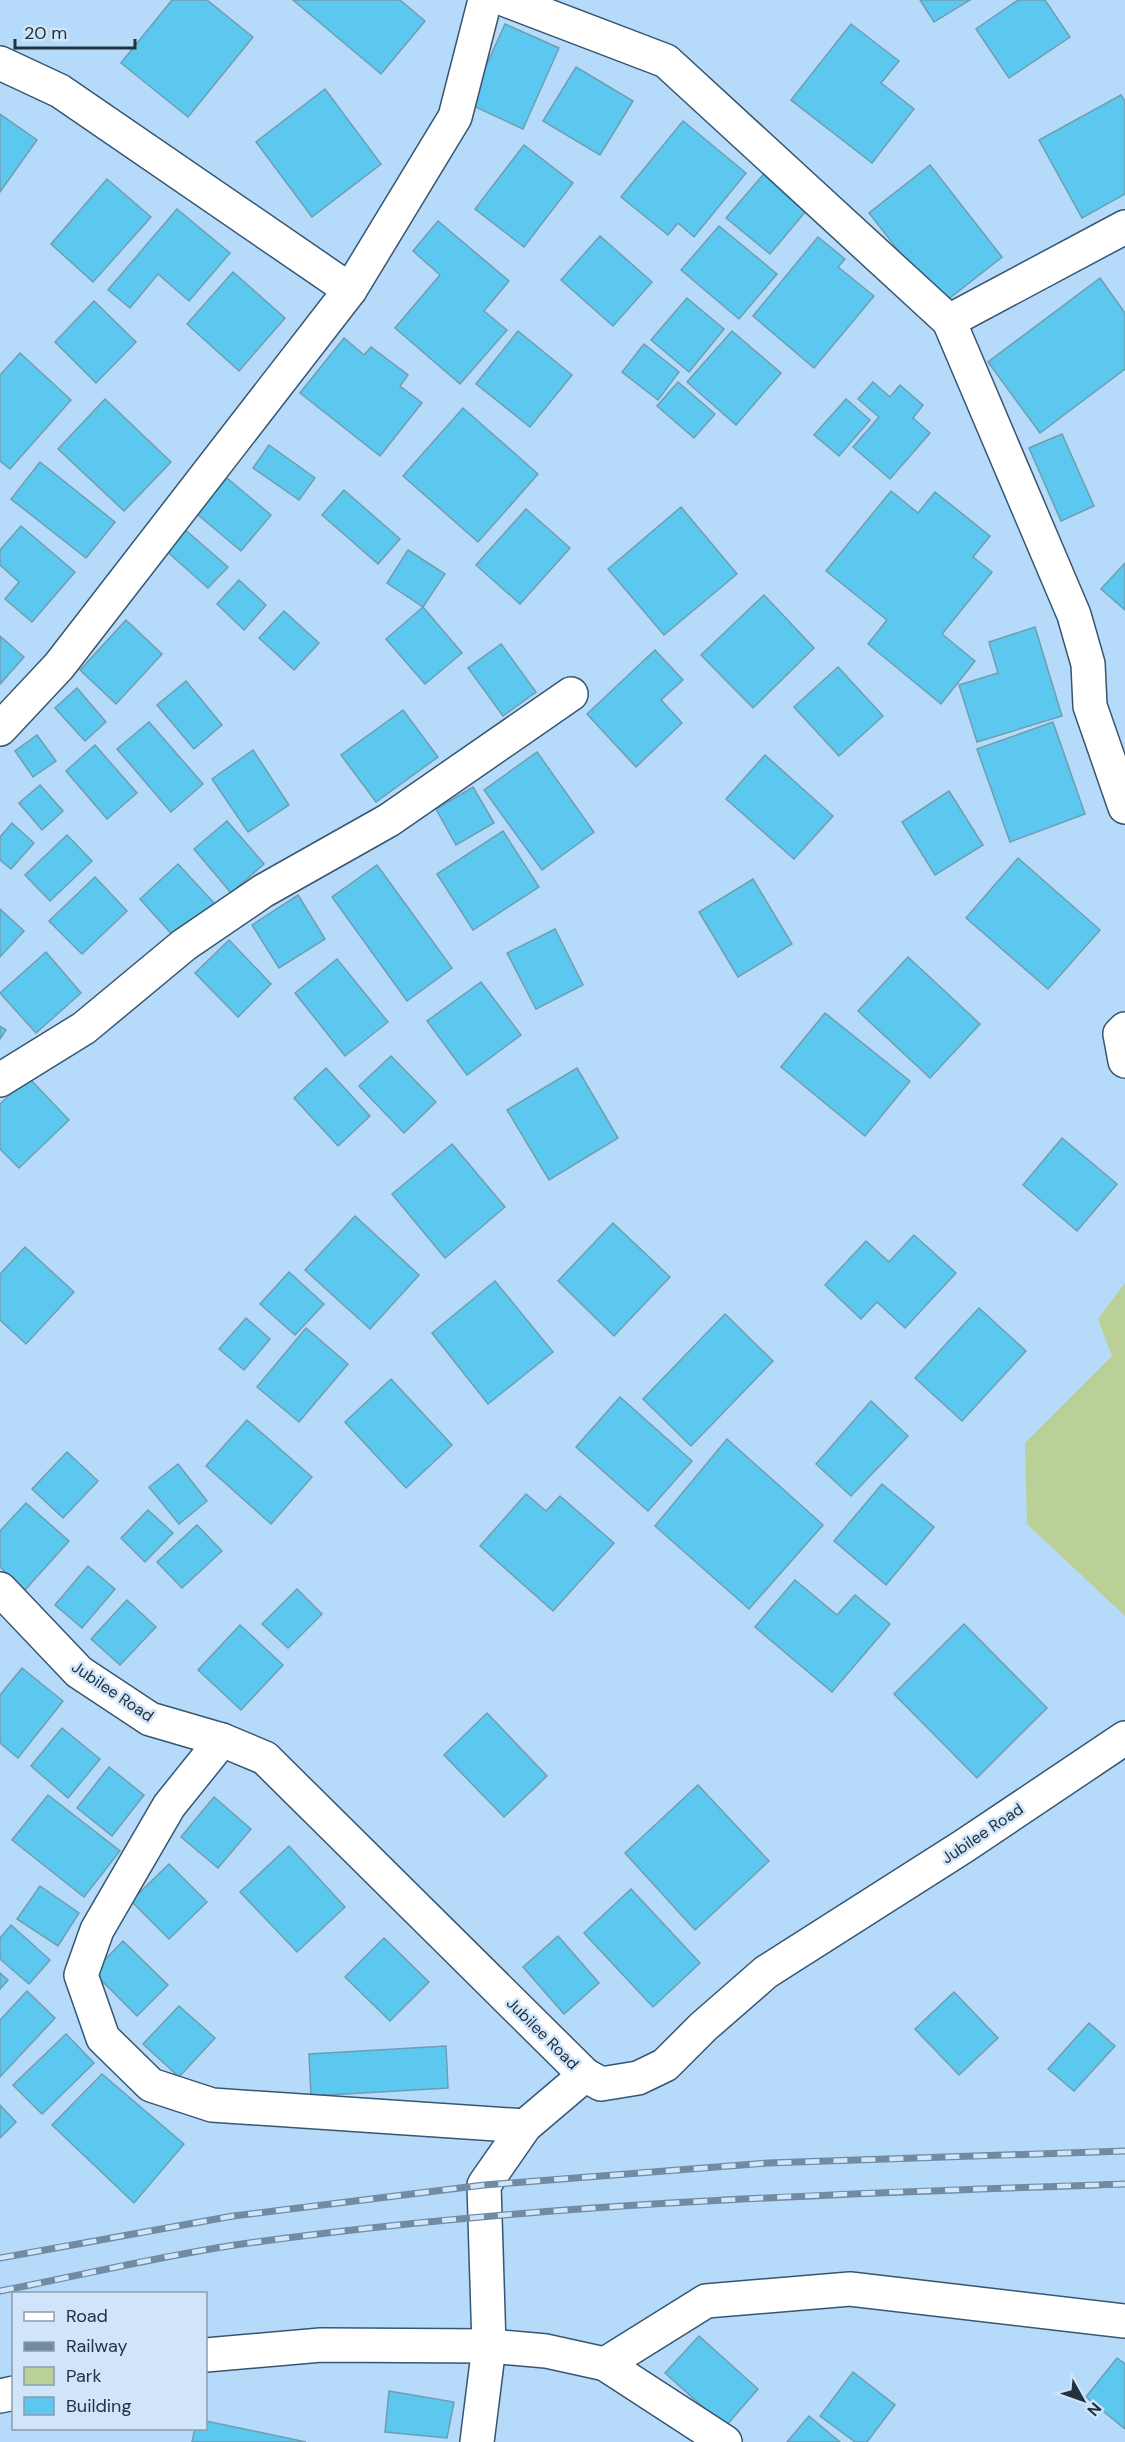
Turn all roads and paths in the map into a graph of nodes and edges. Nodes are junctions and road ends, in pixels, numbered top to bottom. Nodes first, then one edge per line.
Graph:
1 (485, 0) edge
2 (506, 0) edge
3 (0, 63) edge
4 (1125, 227) edge
5 (350, 290) junction
6 (949, 321) junction
7 (571, 694) dead end
8 (0, 729) edge
9 (1125, 807) edge
10 (1125, 1029) edge
11 (1125, 1061) edge
12 (0, 1080) edge
13 (0, 1589) edge
14 (1125, 1738) edge
15 (222, 1740) junction
16 (585, 2074) junction
17 (525, 2126) junction
18 (1125, 2321) edge
19 (489, 2346) junction
20 (207, 2355) edge
21 (605, 2364) junction
22 (477, 2442) edge
23 (725, 2442) edge

1 - 5 street
2 - 6 street
3 - 5 street
4 - 6 street
5 - 8 street
6 - 9 street
7 - 12 street
10 - 11 street
13 - 15 street, Jubilee Road
14 - 16 street, Jubilee Road
15 - 16 street, Jubilee Road
15 - 17 street
16 - 17 street
17 - 19 street
18 - 21 street
19 - 20 street
19 - 21 street
19 - 22 street
21 - 23 street

